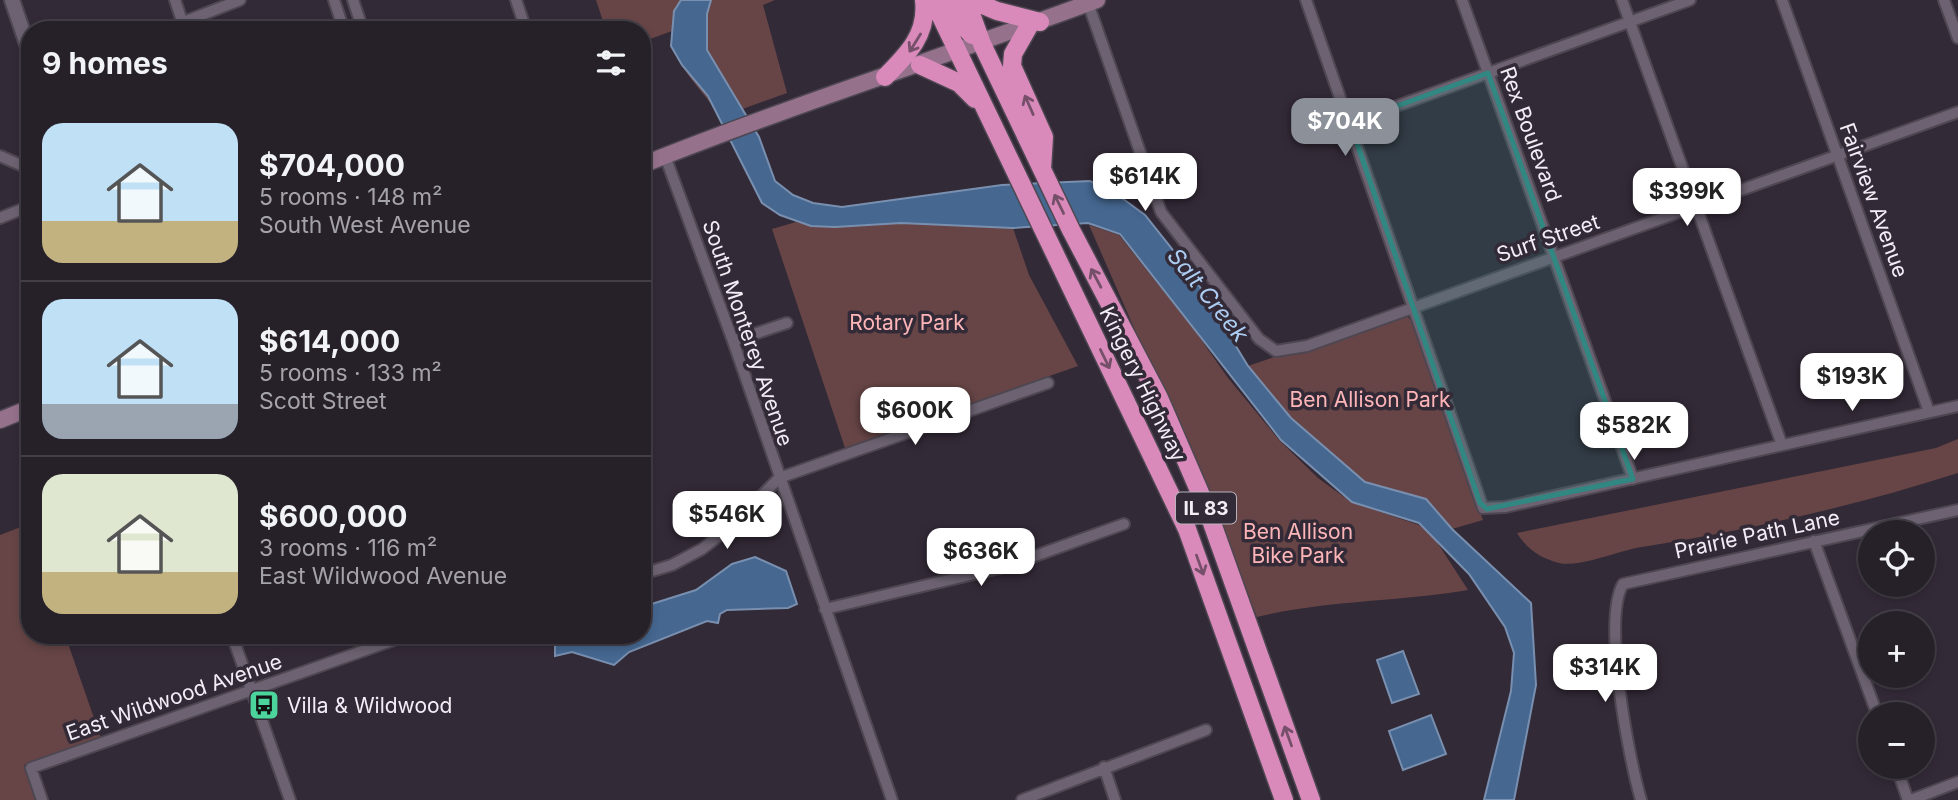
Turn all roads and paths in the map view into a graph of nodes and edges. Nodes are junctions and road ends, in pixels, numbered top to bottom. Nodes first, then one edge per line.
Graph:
1 (12, 0) edge
2 (175, 0) edge
3 (240, 0) edge
4 (334, 0) edge
5 (353, 0) edge
6 (516, 0) edge
7 (924, 0) edge
8 (933, 0) edge
9 (951, 0) edge
10 (966, 0) edge
11 (971, 0) edge
12 (1306, 0) edge
13 (1462, 0) edge
14 (1622, 0) edge
15 (1690, 0) edge
16 (1782, 0) edge
17 (1944, 0) edge
18 (1093, 2) edge
19 (182, 21) edge
20 (195, 21) edge
21 (341, 21) edge
22 (360, 21) edge
23 (523, 21) edge
24 (1630, 22) junction
25 (1034, 24) junction
26 (21, 26) edge
27 (1958, 38) edge
28 (982, 44) junction
29 (958, 52) junction
30 (920, 65) junction
31 (1488, 73) junction
32 (885, 77) junction
33 (986, 112) junction
34 (1958, 112) edge
35 (1350, 123) junction
36 (0, 156) edge
37 (665, 156) junction
38 (1838, 156) junction
39 (651, 161) edge
40 (21, 165) edge
41 (1044, 174) junction
42 (1697, 208) junction
43 (21, 210) edge
44 (0, 218) edge
45 (1554, 255) junction
46 (1413, 307) junction
47 (787, 323) dead end
48 (733, 341) junction
49 (1048, 383) dead end
50 (1958, 406) edge
51 (21, 412) edge
52 (1929, 412) junction
53 (0, 420) edge
54 (1782, 445) junction
55 (779, 478) junction
56 (1633, 479) junction
57 (1958, 510) edge
58 (1124, 524) dead end
59 (1814, 541) junction
60 (651, 571) edge
61 (825, 609) junction
62 (235, 644) edge
63 (383, 644) edge
64 (251, 691) junction
65 (1873, 702) edge
66 (1206, 730) dead end
67 (1104, 767) junction
68 (1901, 779) edge
69 (1958, 782) edge
70 (42, 800) edge
71 (290, 800) edge
72 (892, 800) edge
73 (1022, 800) edge
74 (1115, 800) edge
75 (1284, 800) edge
76 (1311, 800) edge
77 (1641, 800) edge
78 (1909, 800) edge

1 - 26 street
2 - 19 street
3 - 20 street
4 - 21 street
5 - 22 street
6 - 23 street
7 -> 32 highway
8 - 29 highway, Kingery Highway / IL 83
9 - 28 highway
10 - 28 highway, Kingery Highway / IL 83
11 - 25 highway
12 - 35 street
13 - 31 street, Rex Boulevard
14 - 24 street
15 - 24 street
16 - 38 street, Fairview Avenue
17 - 27 street
18 - 25 main road
18 - 46 street, Surf Street
24 - 31 street
24 - 42 street
25 - 28 main road
41 -> 25 highway
28 - 29 main road
28 - 41 highway, Kingery Highway / IL 83
29 - 30 main road
29 - 33 highway, Kingery Highway / IL 83
30 - 32 main road
30 - 33 highway
31 - 35 street
31 - 45 street, Rex Boulevard
32 - 37 main road
33 -> 75 highway, Kingery Highway / IL 83
34 - 38 street, Surf Street
35 - 46 street
36 - 40 street
37 - 39 main road
37 - 48 street, South Monterey Avenue
38 - 42 street, Surf Street
38 - 52 street, Fairview Avenue
76 -> 41 highway, Kingery Highway / IL 83
42 - 45 street, Surf Street
42 - 54 street
43 - 44 street
45 - 46 street, Surf Street
45 - 56 street, Rex Boulevard
46 - 56 street
47 - 48 street
48 - 55 street, South Monterey Avenue
49 - 55 street
50 - 52 street
51 - 53 main road
52 - 54 street
54 - 56 street
55 - 60 street
55 - 61 street, South Monterey Avenue
57 - 59 street, Prairie Path Lane
58 - 61 street
59 - 65 street
59 - 77 street, Prairie Path Lane
61 - 72 street, South Monterey Avenue
62 - 64 street
63 - 64 street, East Wildwood Avenue
64 - 70 street, East Wildwood Avenue
64 - 71 street
66 - 67 street
67 - 73 street
67 - 74 street
68 - 78 street
69 - 78 street

